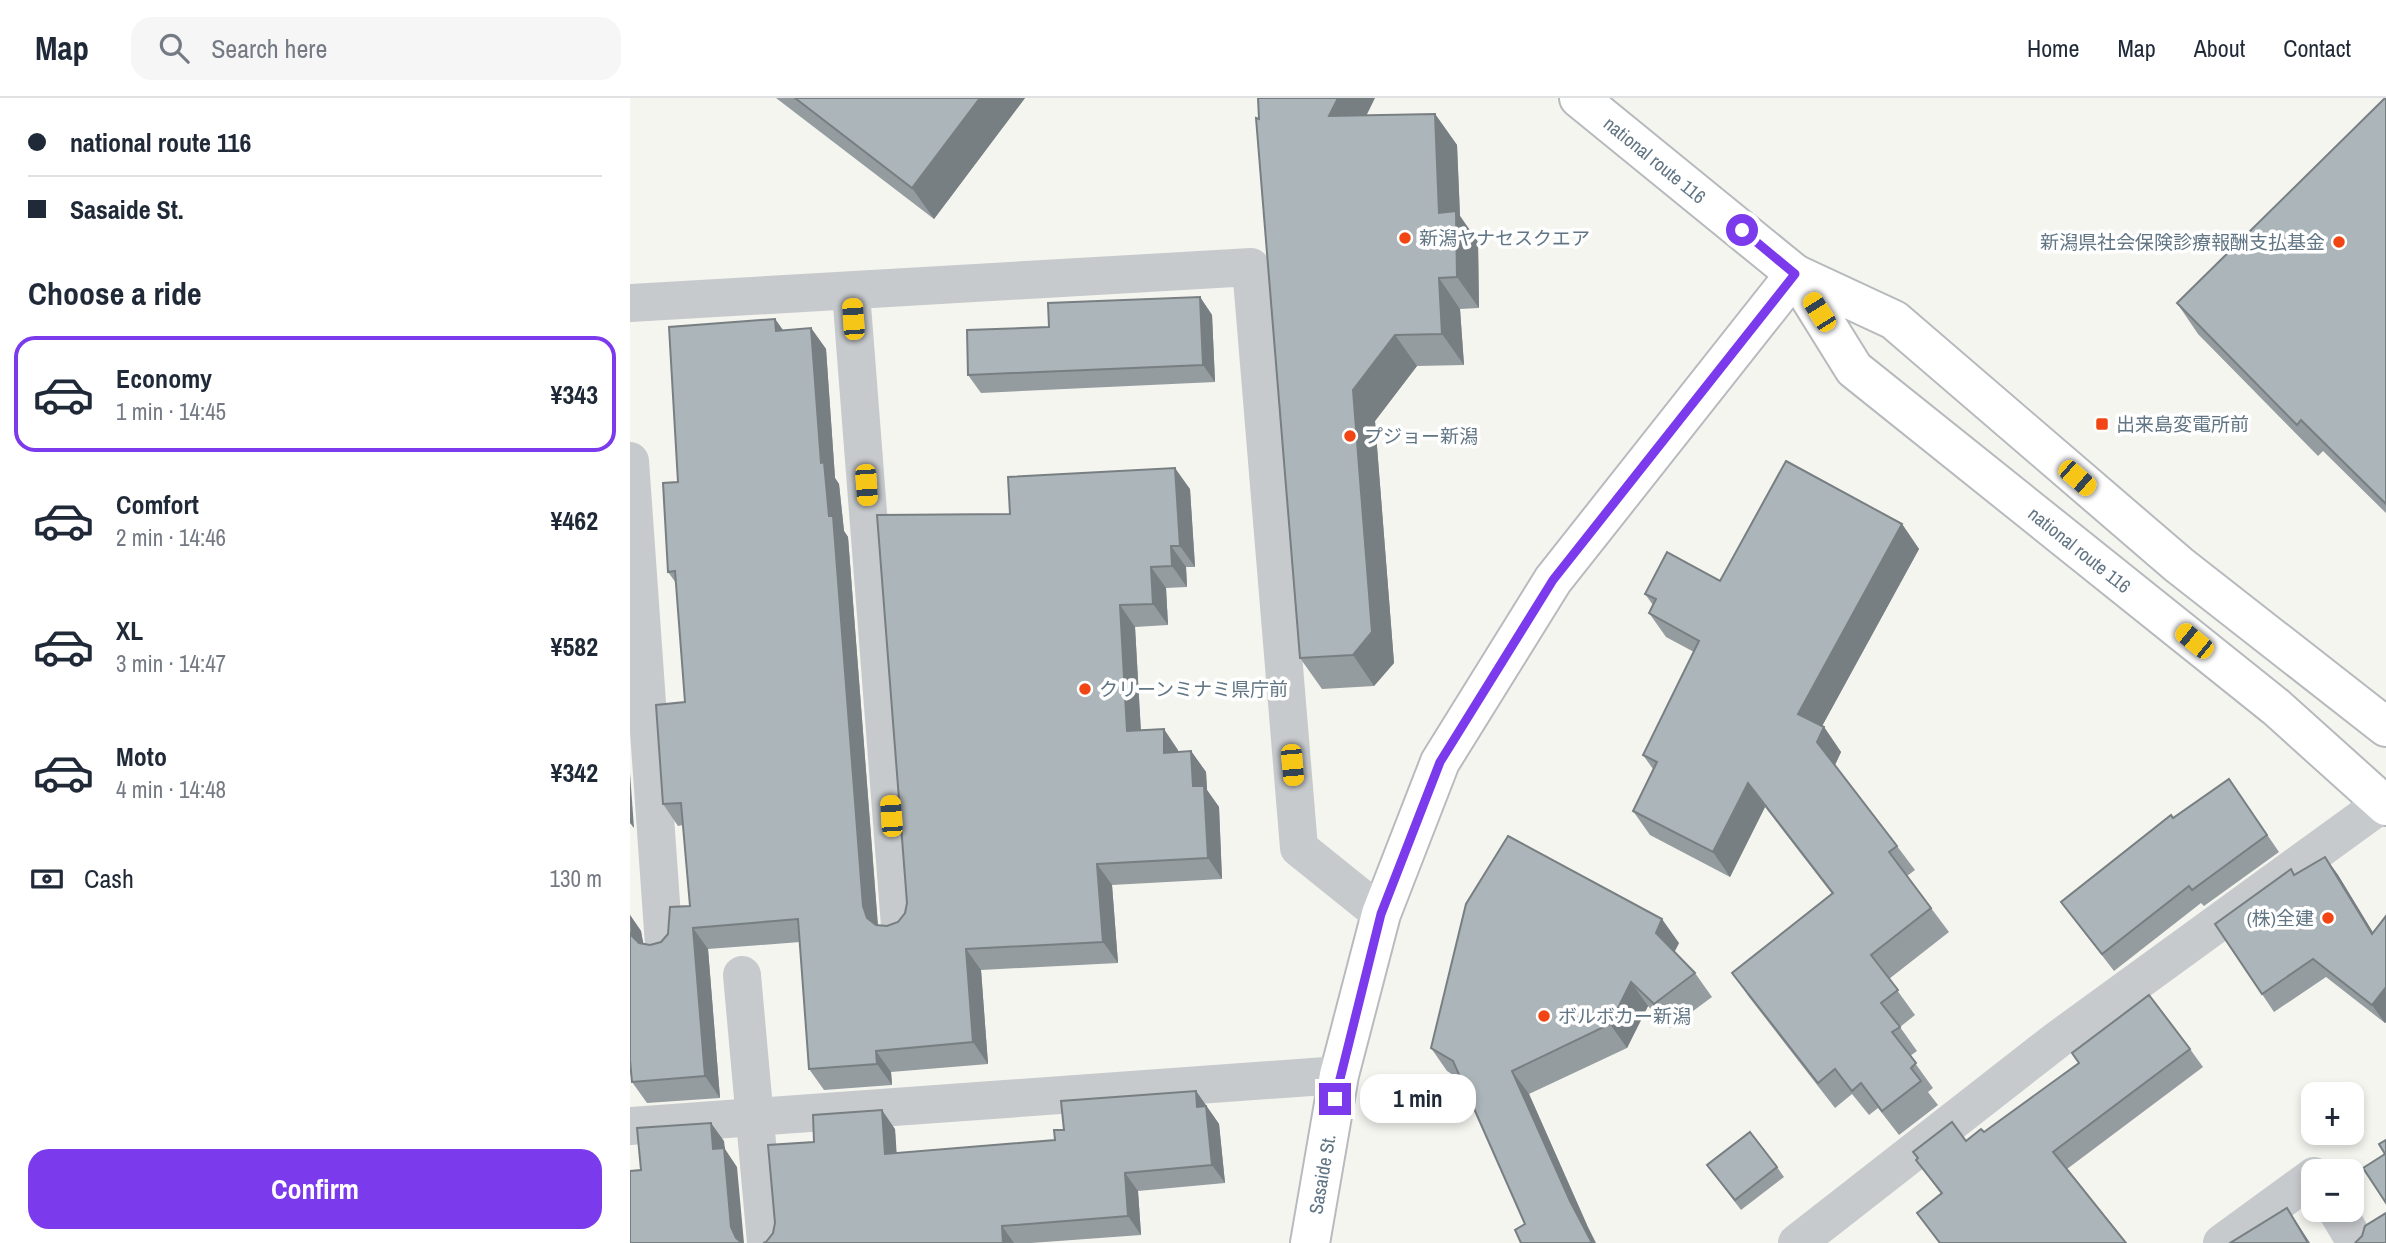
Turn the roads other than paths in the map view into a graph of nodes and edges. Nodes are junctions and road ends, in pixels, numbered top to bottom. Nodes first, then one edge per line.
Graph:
1 (1579, 98) edge
2 (1795, 274) junction
3 (851, 292) junction
4 (630, 303) edge
5 (630, 461) edge
6 (2386, 727) edge
7 (2384, 804) edge
8 (1381, 914) junction
9 (900, 926) edge
10 (664, 945) edge
11 (742, 975) dead end
12 (1339, 1075) junction
13 (757, 1118) junction
14 (630, 1126) edge
15 (2301, 1186) edge
16 (2344, 1222) edge
17 (766, 1243) edge
18 (1310, 1243) edge
19 (1797, 1243) edge
20 (2222, 1243) edge
21 (2356, 1243) edge

1 - 2 main road, national route 116
2 - 6 main road, national route 116
2 - 7 main road, national route 116
2 - 8 main road, Sasaide St.
3 - 4 street
3 - 8 street
3 - 9 street
5 - 10 street
7 - 19 street
8 - 12 main road, Sasaide St.
11 - 13 street
12 - 13 street
12 - 18 main road, Sasaide St.
13 - 14 street
13 - 17 street
15 - 20 street
16 - 21 street

